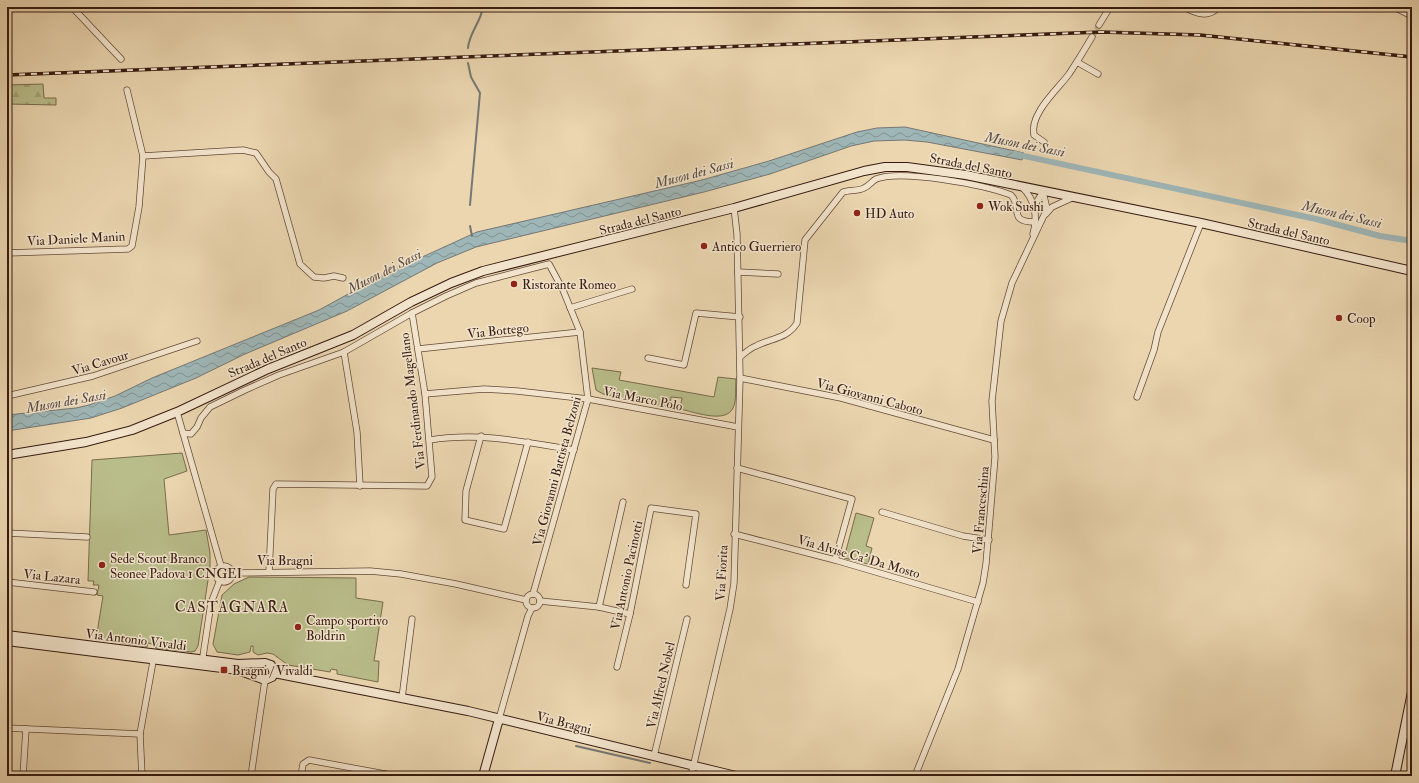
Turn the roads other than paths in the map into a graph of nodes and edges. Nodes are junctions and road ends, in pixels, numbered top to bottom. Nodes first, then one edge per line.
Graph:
1 (72, 7) edge
2 (1110, 7) edge
3 (1183, 7) edge
4 (1219, 7) edge
5 (1394, 7) edge
6 (1412, 16) edge
7 (1099, 25) tunnel mouth
8 (1092, 36) tunnel mouth
9 (121, 59) dead end
10 (1077, 62) junction
11 (1098, 74) dead end
12 (127, 90) dead end
13 (1044, 142) dead end
14 (143, 156) junction
15 (1022, 187) junction
16 (1043, 192) junction
17 (1074, 197) junction
18 (1034, 206) junction
19 (734, 208) junction
20 (1043, 217) junction
21 (1034, 222) junction
22 (1201, 224) junction
23 (1032, 240) junction
24 (7, 253) edge
25 (529, 259) junction
26 (549, 264) joint
27 (531, 268) junction
28 (1412, 271) edge
29 (738, 272) junction
30 (778, 274) dead end
31 (343, 278) dead end
32 (632, 289) dead end
33 (570, 308) junction
34 (412, 314) junction
35 (740, 317) junction
36 (375, 323) junction
37 (380, 332) junction
38 (580, 332) junction
39 (197, 341) dead end
40 (418, 349) junction
41 (315, 350) junction
42 (344, 352) junction
43 (740, 357) junction
44 (648, 358) dead end
45 (320, 361) junction
46 (740, 378) junction
47 (425, 394) junction
48 (7, 396) edge
49 (1137, 397) dead end
50 (588, 399) junction
51 (178, 412) junction
52 (738, 427) junction
53 (183, 433) junction
54 (481, 436) junction
55 (430, 440) junction
56 (994, 440) junction
57 (528, 442) junction
58 (574, 450) junction
59 (7, 455) edge
60 (737, 468) junction
61 (360, 486) junction
62 (623, 502) dead end
63 (882, 512) dead end
64 (7, 533) edge
65 (734, 534) junction
66 (87, 537) dead end
67 (989, 540) junction
68 (835, 560) junction
69 (221, 566) junction
70 (269, 572) junction
71 (233, 573) junction
72 (220, 580) junction
73 (7, 582) edge
74 (686, 585) dead end
75 (94, 592) dead end
76 (534, 594) junction
77 (526, 600) junction
78 (540, 602) junction
79 (978, 602) junction
80 (599, 607) junction
81 (532, 608) junction
82 (630, 614) junction
83 (412, 619) dead end
84 (687, 619) dead end
85 (7, 635) edge
86 (7, 641) edge
87 (154, 656) junction
88 (202, 662) junction
89 (263, 664) junction
90 (617, 667) dead end
91 (274, 673) junction
92 (262, 678) junction
93 (1412, 694) edge
94 (402, 698) junction
95 (499, 718) junction
96 (7, 728) edge
97 (26, 729) junction
98 (140, 734) junction
99 (654, 756) junction
100 (694, 766) junction
101 (24, 776) edge
102 (142, 776) edge
103 (251, 776) edge
104 (301, 776) edge
105 (396, 776) edge
106 (483, 776) edge
107 (691, 776) edge
108 (736, 776) edge
109 (915, 776) edge
110 (1395, 776) edge

1 - 9 street
2 - 7 street
3 - 4 street
5 - 6 street
8 - 10 street
10 - 11 street
10 - 13 street
12 - 14 street, Via Daniele Manin
14 - 24 street, Via Daniele Manin
14 - 31 street
15 - 16 main road, Strada del Santo
15 - 18 street
15 - 19 main road, Strada del Santo
16 - 17 main road, Strada del Santo
16 - 18 street
16 - 20 street, Via Franceschina
17 - 20 street, Via Franceschina
17 - 22 main road, Strada del Santo
18 - 21 street, Via Franceschina
19 - 25 main road, Strada del Santo
19 - 29 street, Via Fiorita
20 - 23 street, Via Franceschina
21 - 23 street, Via Franceschina
21 - 43 street
22 - 28 main road, Strada del Santo
22 - 49 street
23 - 56 street, Via Franceschina
25 - 27 street
25 - 36 main road, Strada del Santo
26 - 27 street, Strada del Santo
26 - 33 street, Via Giovanni Battista Belzoni
27 - 34 street, Strada del Santo
29 - 30 street
29 - 35 street, Via Fiorita
32 - 33 street
33 - 38 street, Via Giovanni Battista Belzoni
34 - 37 street, Strada del Santo
34 - 40 street, Via Ferdinando Magellano
35 - 43 street, Via Fiorita
35 - 44 street
36 - 37 street
36 - 41 main road, Strada del Santo
37 - 42 street, Strada del Santo
38 - 40 street, Via Bottego
38 - 50 street, Via Giovanni Battista Belzoni
39 - 48 street, Via Cavour
40 - 47 street, Via Ferdinando Magellano
41 - 45 street
41 - 51 main road, Strada del Santo
42 - 45 street, Strada del Santo
42 - 61 street
43 - 46 street, Via Fiorita
45 - 53 street, Strada del Santo
46 - 52 street, Via Fiorita
46 - 56 street, Via Giovanni Caboto
47 - 50 street, Via Marco Polo
47 - 55 street, Via Ferdinando Magellano
50 - 52 street, Via Marco Polo
50 - 58 street, Via Giovanni Battista Belzoni
51 - 53 street
51 - 59 main road, Strada del Santo
52 - 60 street, Via Fiorita
53 - 69 street
54 - 55 street
54 - 57 street
54 - 57 street
55 - 61 street, Via Ferdinando Magellano
56 - 67 street, Via Franceschina
57 - 58 street
58 - 76 street, Via Giovanni Battista Belzoni
60 - 65 street, Via Fiorita
60 - 68 street
61 - 70 street, Via Ferdinando Magellano
62 - 80 street
63 - 67 street
64 - 66 street
65 - 68 street, Via Alvise Ca' Da Mosto
65 - 100 street, Via Fiorita
67 - 79 street, Via Franceschina
68 - 79 street, Via Alvise Ca' Da Mosto
69 - 71 street
69 - 72 street
70 - 71 street, Via Bragni
70 - 77 street, Via Bragni
71 - 72 street, Via Bragni
72 - 88 street
73 - 75 street, Via Lazara
74 - 82 street, Via Antonio Pacinotti
76 - 77 street
76 - 78 street
77 - 81 street
78 - 80 street
78 - 81 street
79 - 109 street, Via Franceschina
80 - 82 street
81 - 95 street
82 - 90 street, Via Antonio Pacinotti
83 - 94 street
84 - 99 street, Via Alfred Nobel
85 - 87 main road, Via Antonio Vivaldi
86 - 87 main road, Via Antonio Vivaldi
87 - 88 main road, Via Antonio Vivaldi
87 - 98 street
88 - 89 main road, Via Antonio Vivaldi
88 - 92 main road, Via Antonio Vivaldi
89 - 91 main road
89 - 92 main road
91 - 92 main road
91 - 94 main road
92 - 103 street
93 - 110 main road
94 - 95 main road
95 - 99 main road, Via Bragni
95 - 106 main road
96 - 97 street
97 - 98 street
97 - 101 street
98 - 102 street
99 - 100 main road, Via Bragni
100 - 107 street, Via Fiorita
100 - 108 main road, Via Bragni
104 - 105 street

